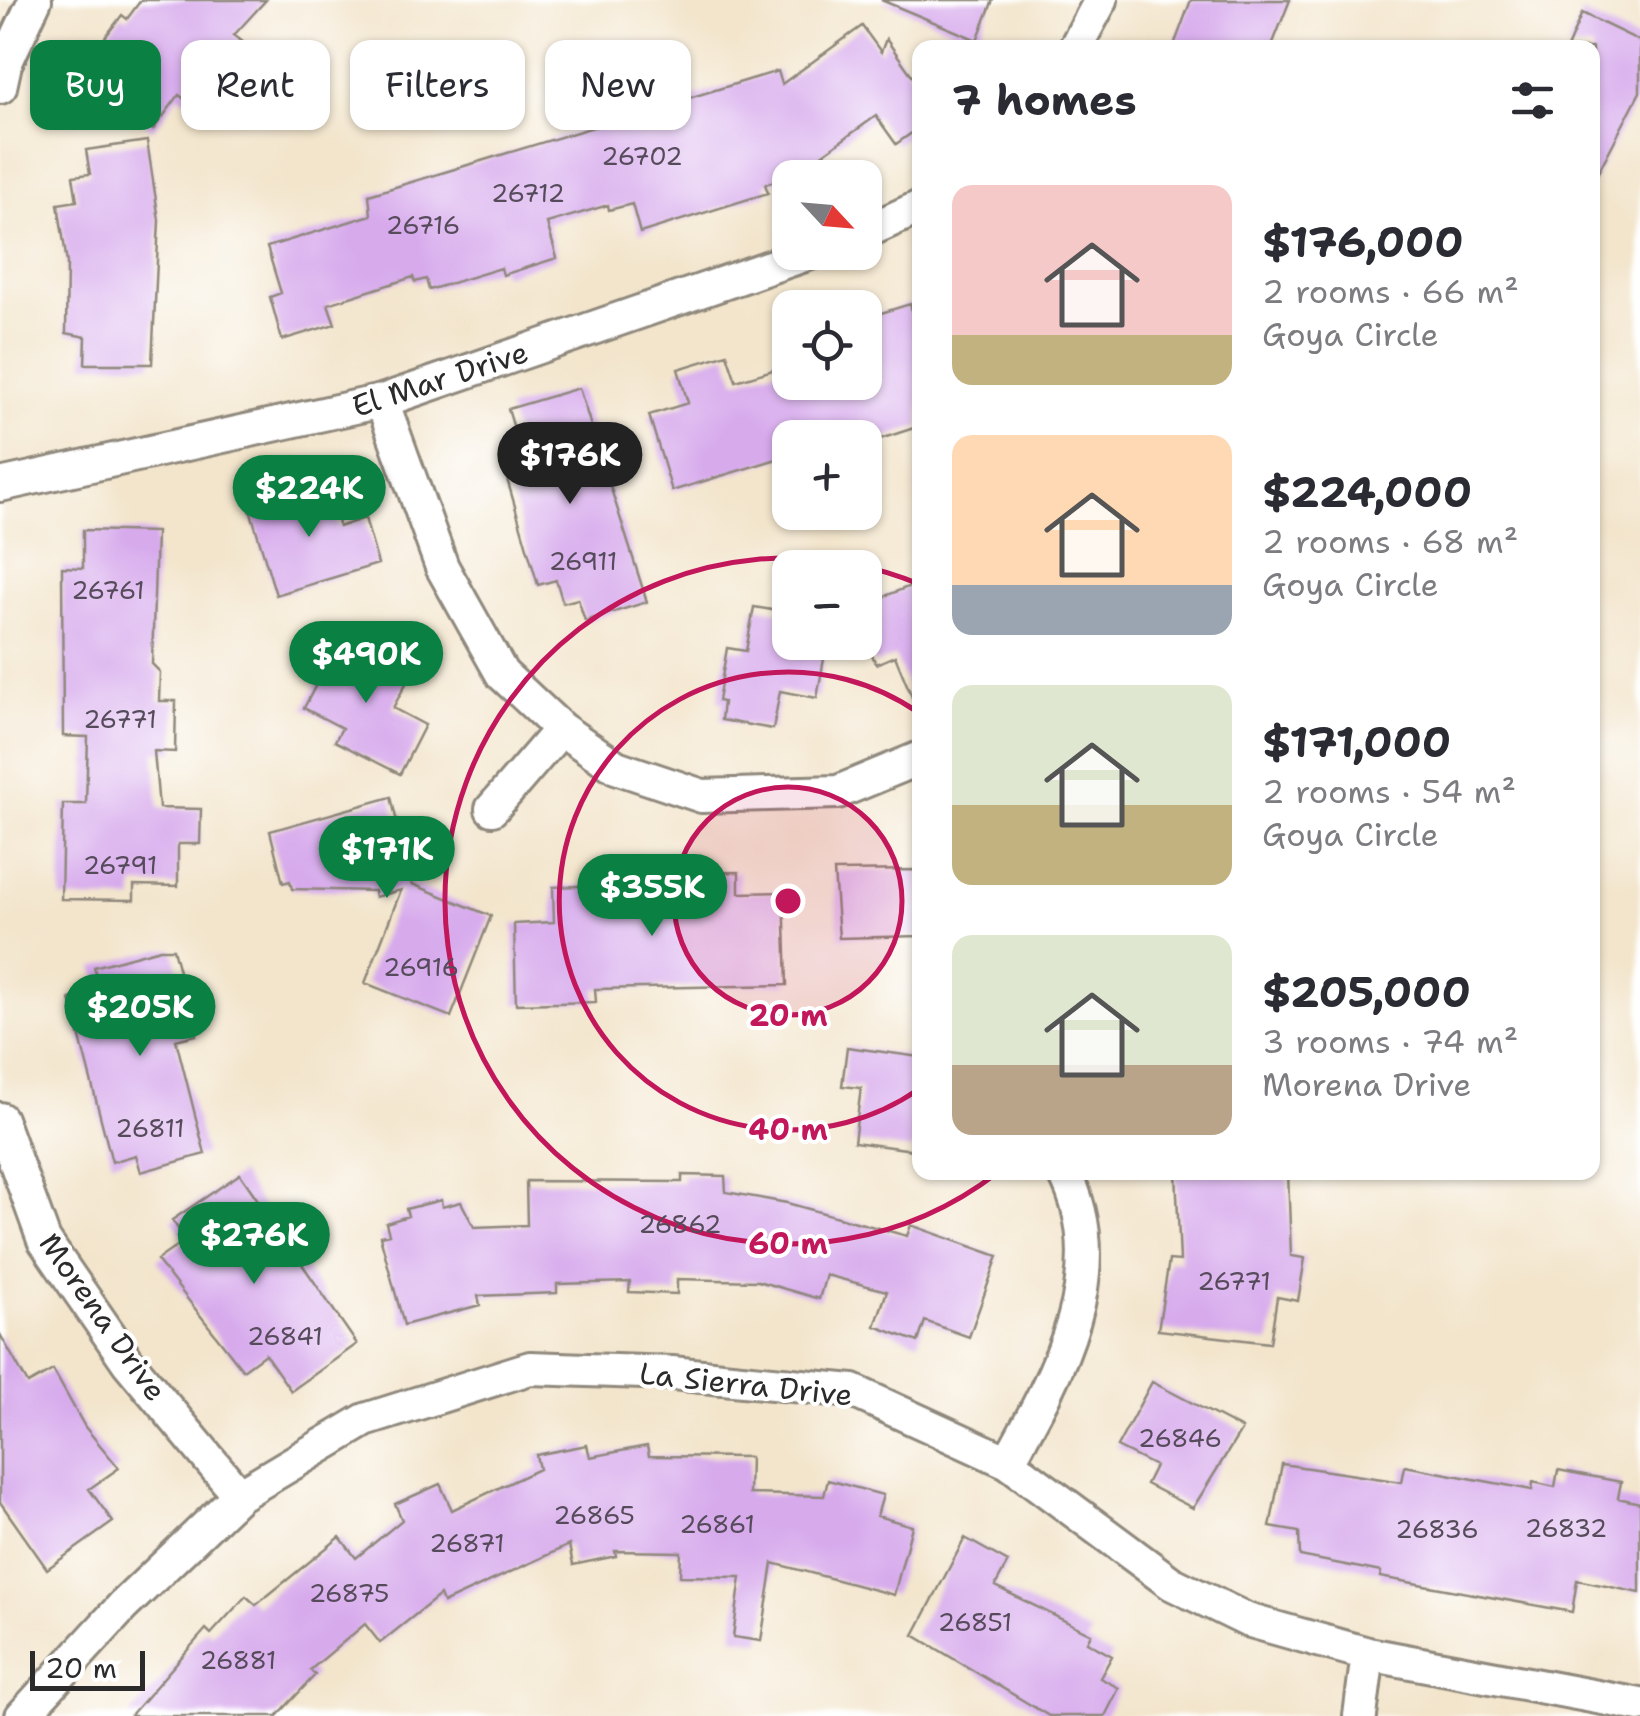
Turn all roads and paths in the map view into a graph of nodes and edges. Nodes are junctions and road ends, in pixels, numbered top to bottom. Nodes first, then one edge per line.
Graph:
1 (35, 0) edge
2 (1101, 0) edge
3 (1079, 40) edge
4 (0, 87) edge
5 (912, 210) edge
6 (882, 224) edge
7 (772, 266) edge
8 (382, 401) junction
9 (0, 485) edge
10 (562, 729) junction
11 (912, 761) edge
12 (492, 810) dead end
13 (0, 1119) edge
14 (1068, 1180) edge
15 (1008, 1462) junction
16 (239, 1495) junction
17 (1368, 1654) junction
18 (1640, 1705) edge
19 (22, 1716) edge
20 (1360, 1716) edge

1 - 4 street
2 - 3 street
5 - 6 street
7 - 8 street, El Mar Drive
8 - 9 street, El Mar Drive
8 - 10 street
10 - 11 street
10 - 12 street
13 - 16 street, Morena Drive
14 - 15 street
15 - 16 street, La Sierra Drive
15 - 17 street, La Sierra Drive
16 - 19 street, La Sierra Drive
17 - 18 street, La Sierra Drive
17 - 20 street

